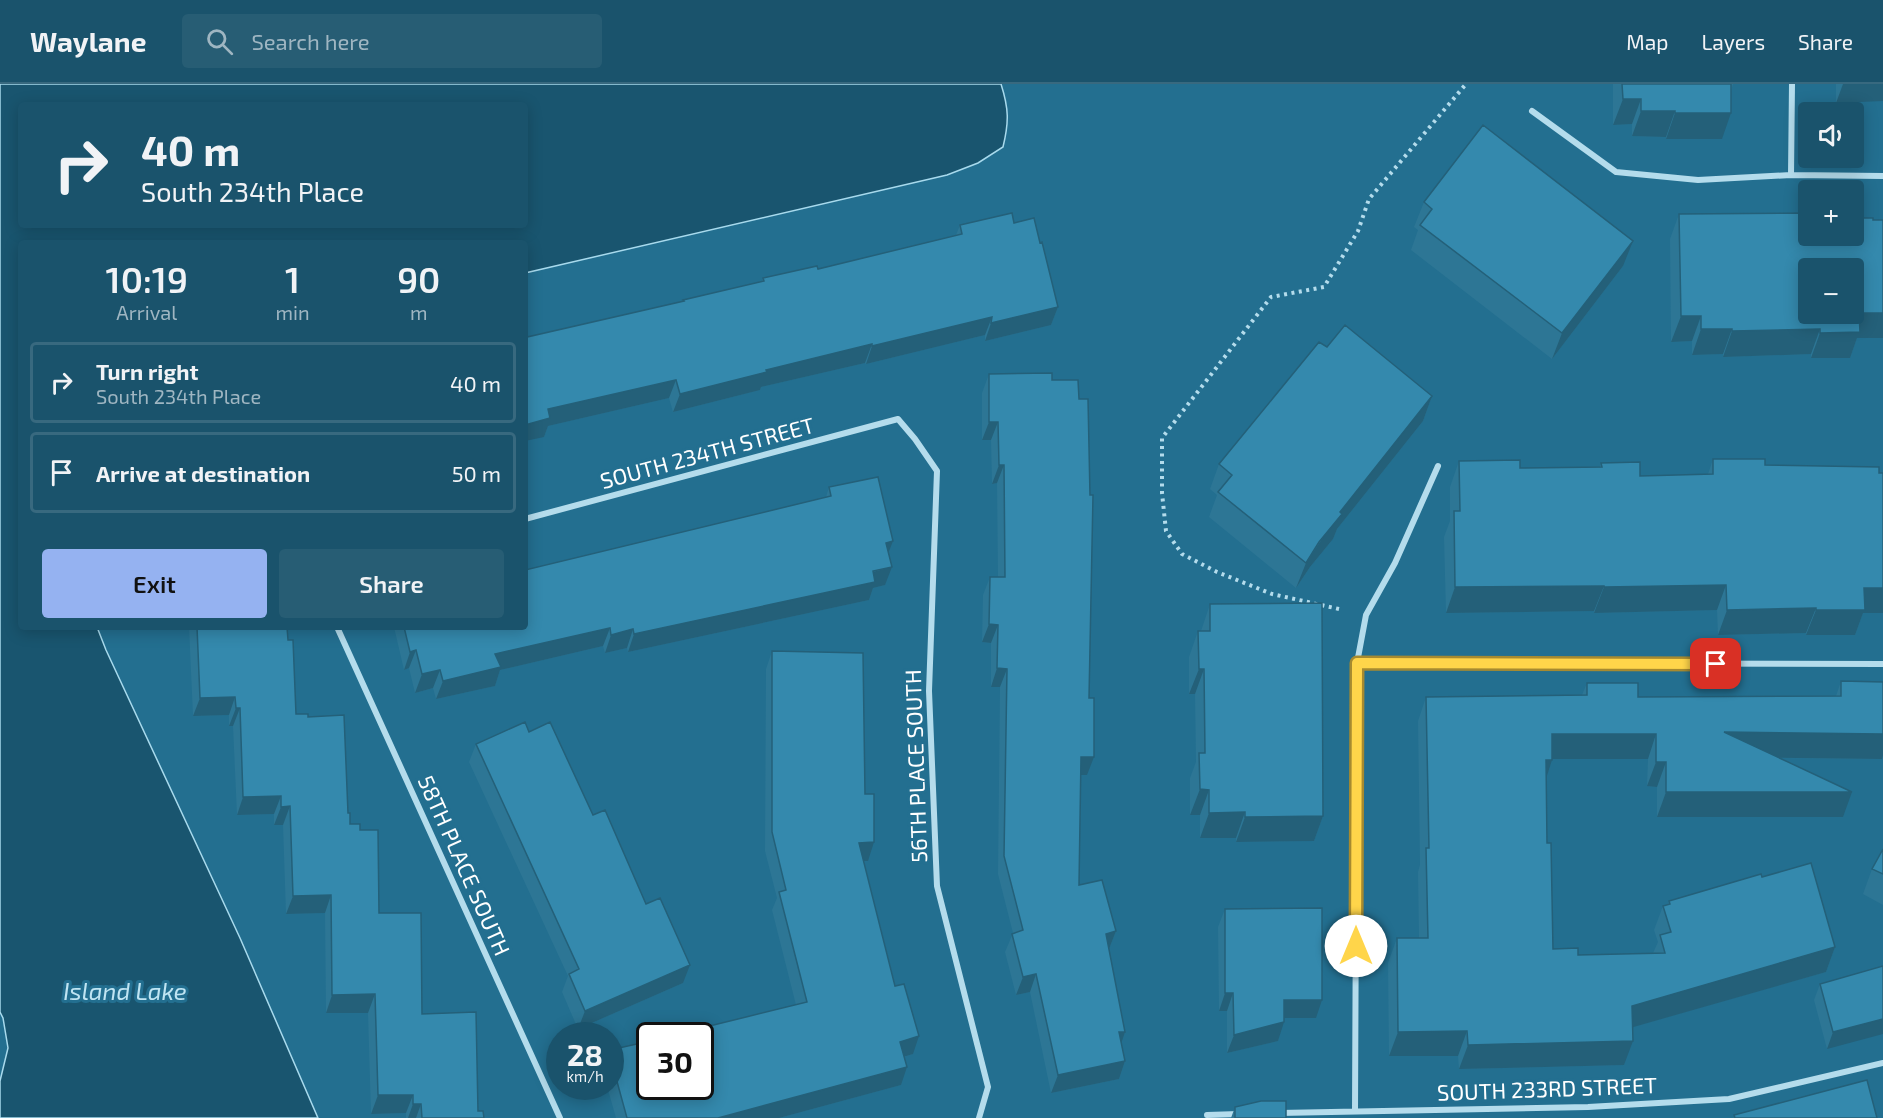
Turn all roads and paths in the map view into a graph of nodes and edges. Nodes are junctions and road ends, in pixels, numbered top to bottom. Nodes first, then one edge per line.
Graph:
1 (1466, 84) edge
2 (1792, 84) edge
3 (1532, 111) dead end
4 (1791, 176) junction
5 (1883, 176) edge
6 (898, 419) joint
7 (1438, 466) dead end
8 (528, 518) edge
9 (1366, 615) junction
10 (338, 630) edge
11 (1357, 663) junction
12 (1883, 664) edge
13 (1883, 1063) edge
14 (1355, 1111) junction
15 (1276, 1113) edge
16 (1242, 1114) edge
17 (1208, 1115) dead end
18 (560, 1118) edge
19 (979, 1118) edge

1 - 9 path
2 - 4 street
3 - 4 street
4 - 5 street
6 - 8 street, SOUTH 234TH STREET
6 - 19 street, 56TH PLACE SOUTH
7 - 9 street
9 - 11 street
10 - 18 street, 58TH PLACE SOUTH
11 - 12 street
11 - 14 street
13 - 14 street, SOUTH 233RD STREET
14 - 15 street, SOUTH 233RD STREET
16 - 17 street

